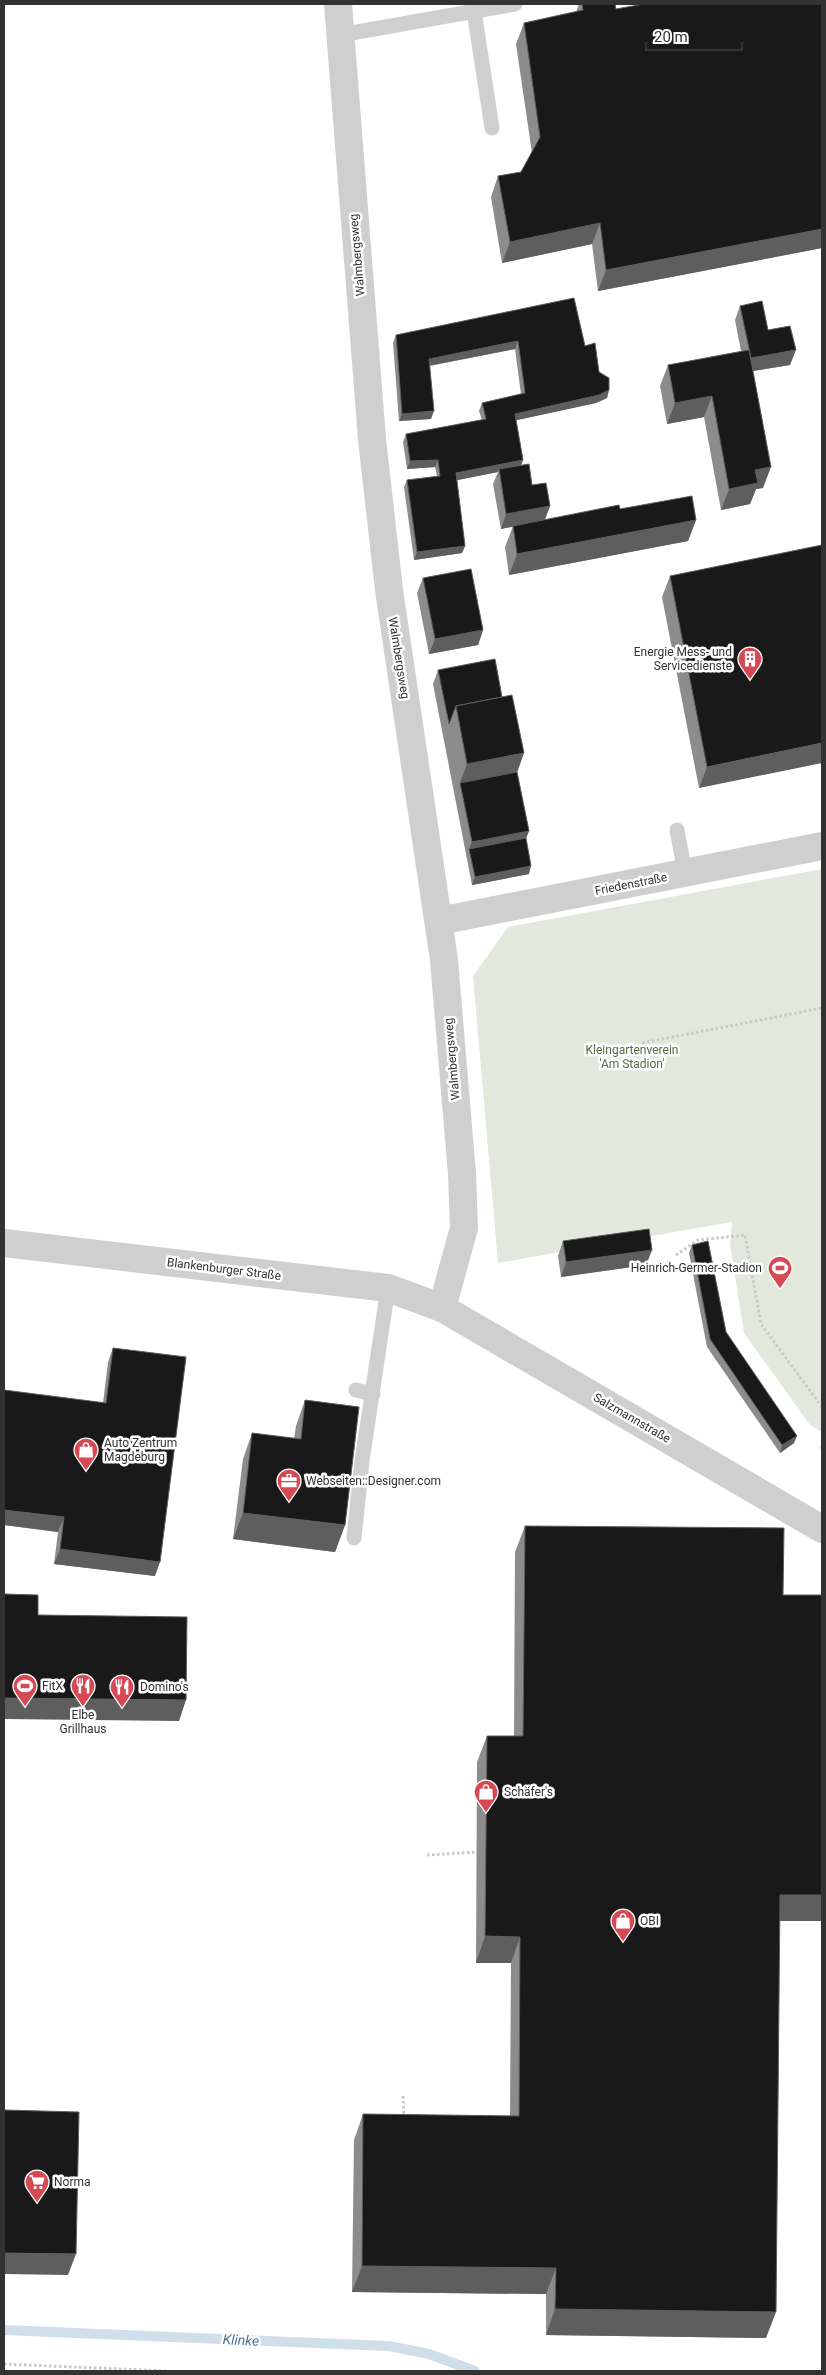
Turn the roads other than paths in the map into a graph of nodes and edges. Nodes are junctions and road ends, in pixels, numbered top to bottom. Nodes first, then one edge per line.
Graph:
1 (338, 4) edge
2 (515, 4) edge
3 (474, 11) junction
4 (340, 35) junction
5 (492, 128) dead end
6 (677, 830) dead end
7 (822, 846) edge
8 (685, 873) junction
9 (439, 921) junction
10 (4, 1243) edge
11 (388, 1288) junction
12 (442, 1308) junction
13 (356, 1390) dead end
14 (372, 1394) junction
15 (822, 1529) edge
16 (354, 1538) dead end

1 - 4 street, Walmbergsweg
2 - 3 lane
3 - 4 lane
3 - 5 lane
4 - 9 street, Walmbergsweg
6 - 8 lane
7 - 8 street, Friedenstraße
8 - 9 street, Friedenstraße
9 - 12 street, Walmbergsweg
10 - 11 street, Blankenburger Straße
11 - 12 street, Blankenburger Straße
11 - 14 lane
12 - 15 street, Salzmannstraße
13 - 14 lane
14 - 16 lane

